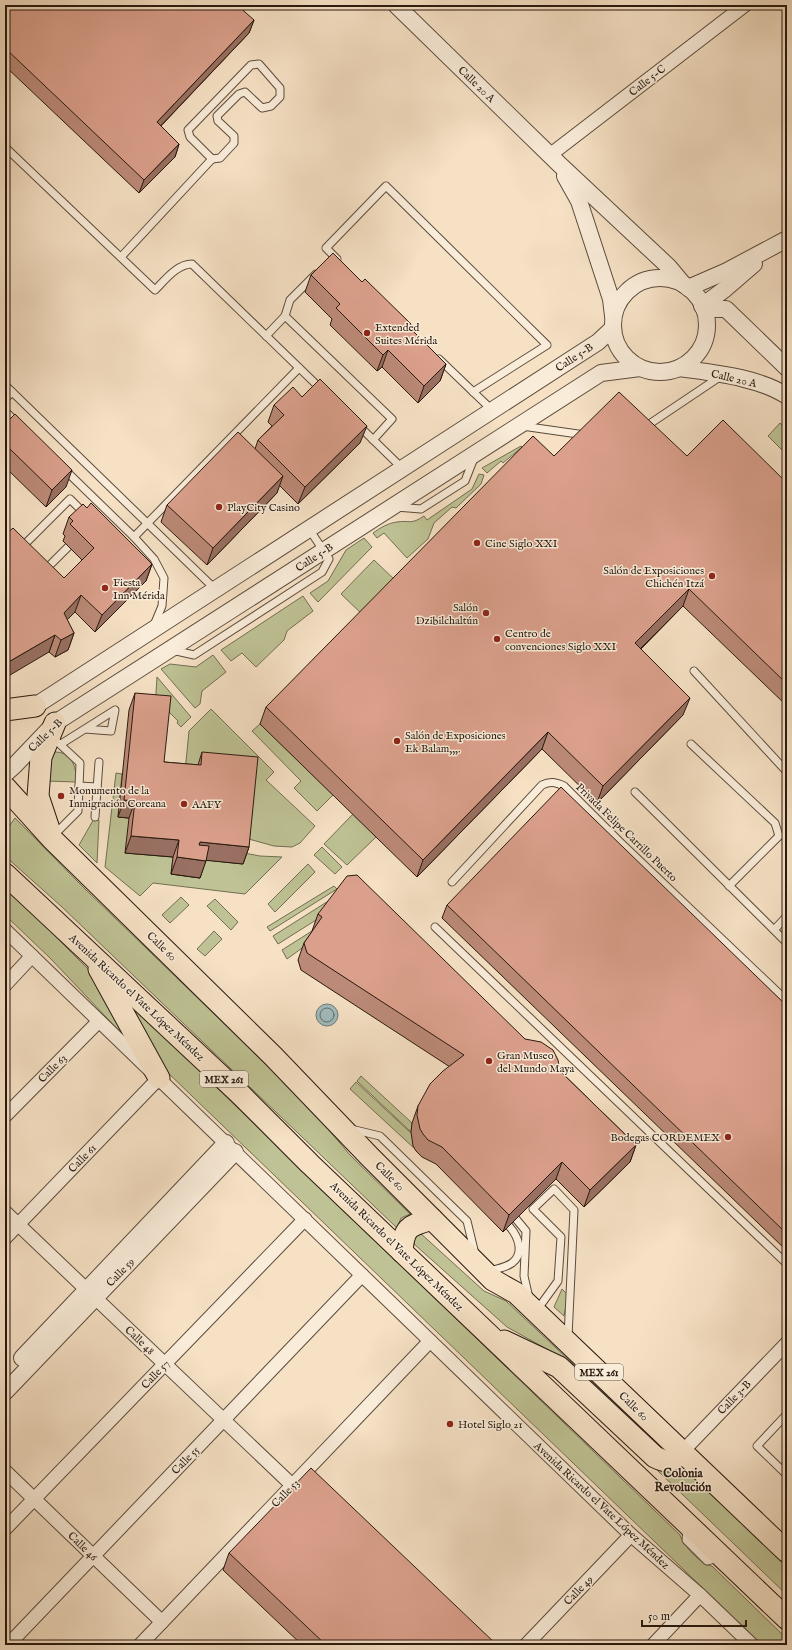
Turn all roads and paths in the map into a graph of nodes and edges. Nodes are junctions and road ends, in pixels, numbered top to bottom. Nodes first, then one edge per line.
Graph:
1 (744, 5) edge
2 (400, 6) edge
3 (5, 147) edge
4 (212, 159) junction
5 (554, 159) junction
6 (784, 241) edge
7 (120, 257) junction
8 (343, 265) edge
9 (318, 271) edge
10 (686, 287) junction
11 (703, 308) junction
12 (285, 316) junction
13 (613, 323) junction
14 (266, 336) junction
15 (433, 353) edge
16 (299, 368) junction
17 (640, 368) junction
18 (679, 368) junction
19 (787, 368) edge
20 (723, 375) junction
21 (5, 384) edge
22 (12, 392) junction
23 (473, 392) junction
24 (326, 395) edge
25 (787, 396) edge
26 (5, 399) edge
27 (492, 410) junction
28 (5, 411) edge
29 (352, 420) edge
30 (520, 425) junction
31 (22, 428) edge
32 (637, 428) edge
33 (591, 434) edge
34 (373, 440) junction
35 (56, 462) edge
36 (402, 469) junction
37 (96, 512) junction
38 (147, 524) junction
39 (308, 529) junction
40 (134, 537) junction
41 (324, 551) junction
42 (215, 590) junction
43 (151, 631) junction
44 (694, 671) dead end
45 (35, 706) junction
46 (5, 710) edge
47 (5, 716) edge
48 (85, 729) dead end
49 (55, 734) junction
50 (691, 744) dead end
51 (99, 762) dead end
52 (787, 772) edge
53 (5, 774) edge
54 (79, 786) junction
55 (5, 787) edge
56 (98, 787) junction
57 (635, 792) dead end
58 (95, 817) dead end
59 (52, 838) junction
60 (5, 874) edge
61 (452, 882) dead end
62 (729, 886) junction
63 (787, 916) edge
64 (434, 927) dead end
65 (5, 930) edge
66 (774, 930) junction
67 (787, 943) edge
68 (91, 953) junction
69 (32, 956) junction
70 (5, 985) edge
71 (787, 1001) edge
72 (99, 1021) junction
73 (159, 1078) junction
74 (5, 1116) edge
75 (341, 1126) junction
76 (230, 1147) junction
77 (5, 1212) edge
78 (305, 1219) junction
79 (432, 1219) junction
80 (516, 1219) edge
81 (18, 1224) junction
82 (509, 1226) edge
83 (5, 1238) edge
84 (402, 1252) junction
85 (787, 1264) edge
86 (482, 1268) junction
87 (362, 1275) junction
88 (91, 1293) junction
89 (533, 1309) junction
90 (488, 1332) junction
91 (430, 1341) junction
92 (568, 1342) junction
93 (787, 1343) edge
94 (165, 1364) junction
95 (5, 1376) edge
96 (5, 1392) edge
97 (787, 1414) edge
98 (223, 1420) junction
99 (682, 1452) junction
100 (5, 1471) edge
101 (787, 1475) edge
102 (292, 1486) junction
103 (34, 1499) junction
104 (5, 1529) edge
105 (631, 1535) junction
106 (787, 1552) edge
107 (93, 1556) junction
108 (700, 1595) junction
109 (787, 1619) edge
110 (162, 1622) junction
111 (8, 1645) edge
112 (140, 1645) edge
113 (526, 1645) edge
114 (653, 1645) edge
115 (752, 1645) edge

1 - 5 street, Calle 5-C
2 - 5 street, Calle 20 A
3 - 7 lane
4 - 4 lane
4 - 7 lane
5 - 10 street, Calle 20 A
5 - 13 street, Calle 20 A
6 - 10 street
6 - 11 street
7 - 14 lane
8 - 23 lane
9 - 12 lane
10 - 11 street
10 - 13 street
11 - 18 street
11 - 19 street
12 - 14 lane
12 - 34 lane
13 - 17 street
13 - 27 street, Calle 5-B
14 - 16 lane
15 - 23 lane
16 - 24 lane
16 - 38 lane
17 - 18 street
17 - 30 street, Calle 5-B
18 - 20 street, Calle 20 A
20 - 25 street, Calle 20 A
20 - 32 lane
21 - 22 lane
22 - 26 lane
22 - 38 lane
23 - 27 lane
27 - 36 street, Calle 5-B
28 - 31 lane
29 - 34 lane
30 - 33 lane
30 - 41 street, Calle 5-B
34 - 36 lane
35 - 37 lane
36 - 39 street, Calle 5-B
37 - 37 lane
37 - 40 lane
38 - 40 lane
38 - 42 lane
39 - 41 lane
39 - 42 street, Calle 5-B
40 - 43 lane
41 - 49 street, Calle 5-B
42 - 43 street, Calle 5-B
43 - 45 street, Calle 5-B
44 - 52 lane
45 - 46 main road
45 - 47 street, Calle 5-B
48 - 49 lane
49 - 53 street, Calle 5-B
49 - 54 lane
49 - 59 main road
50 - 62 lane
51 - 56 lane
54 - 56 lane
54 - 59 lane
55 - 59 main road, Calle 60 / MEX 261
56 - 58 lane
57 - 62 lane
59 - 75 main road, Calle 60 / MEX 261
60 - 68 main road, Avenida Ricardo el Vate López Méndez / MEX 261
61 - 71 lane, Privada Felipe Carrillo Puerto
62 - 66 lane
63 - 66 lane
64 - 85 lane
65 - 69 street, Avenida Ricardo el Vate López Méndez
66 - 67 lane
68 - 73 main road
68 - 84 main road, Avenida Ricardo el Vate López Méndez / MEX 261
69 - 70 street
69 - 72 street, Avenida Ricardo el Vate López Méndez
72 - 73 street, Avenida Ricardo el Vate López Méndez
72 - 74 street, Calle 63
73 - 76 street, Avenida Ricardo el Vate López Méndez
73 - 81 street, Calle 61
75 - 79 main road, Calle 60 / MEX 261
75 - 86 lane
76 - 78 street, Avenida Ricardo el Vate López Méndez
76 - 88 street, Calle 59
77 - 81 street, Calle 48
78 - 87 street, Avenida Ricardo el Vate López Méndez
78 - 94 street, Calle 57
79 - 84 main road
79 - 86 main road, Calle 60 / MEX 261
80 - 89 lane
81 - 83 street, Calle 61
81 - 88 street, Calle 48
82 - 86 lane
84 - 90 main road, Avenida Ricardo el Vate López Méndez / MEX 261
86 - 89 main road, Calle 60 / MEX 261
87 - 91 street, Avenida Ricardo el Vate López Méndez
87 - 98 street, Calle 55
88 - 94 street, Calle 48
88 - 95 street, Calle 59
88 - 96 street, Calle 59
89 - 92 main road, Calle 60 / MEX 261
89 - 92 lane
90 - 99 main road
90 - 109 main road, Avenida Ricardo el Vate López Méndez / MEX 261
91 - 102 street, Calle 53
91 - 105 street, Avenida Ricardo el Vate López Méndez
92 - 99 main road, Calle 60 / MEX 261
93 - 99 street, Calle 3-B
94 - 98 street, Calle 48
94 - 103 street, Calle 57
97 - 101 lane
98 - 102 street, Calle 48
98 - 107 street, Calle 55
99 - 106 main road, Calle 60 / MEX 261
100 - 103 street, Calle 46
102 - 110 street, Calle 53
103 - 104 street, Calle 57
103 - 107 street, Calle 46
105 - 108 street, Avenida Ricardo el Vate López Méndez
105 - 113 street, Calle 49
107 - 110 street, Calle 46
107 - 111 street, Calle 55
108 - 114 street
108 - 115 street, Avenida Ricardo el Vate López Méndez
110 - 112 street, Calle 53

